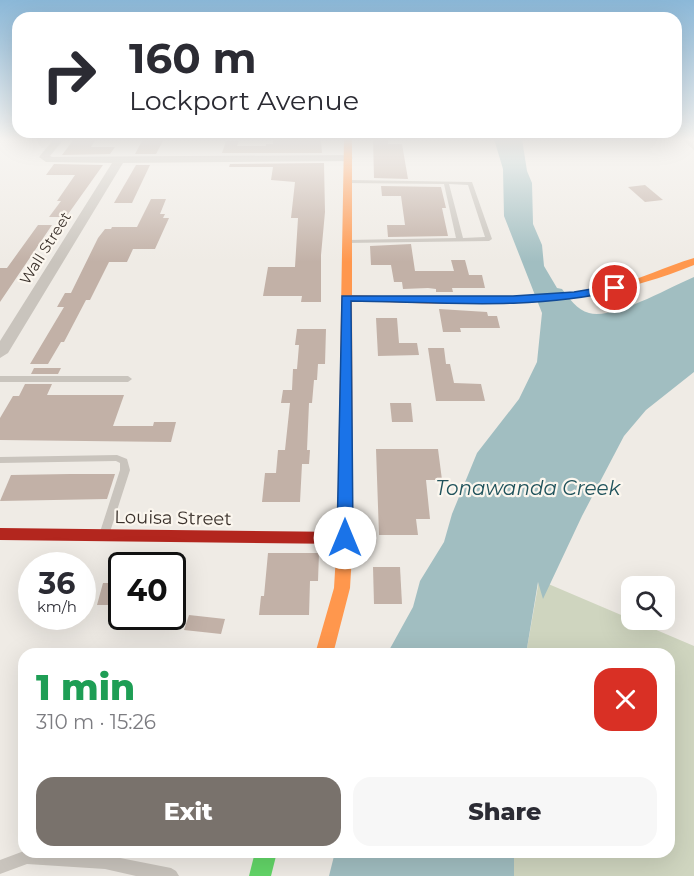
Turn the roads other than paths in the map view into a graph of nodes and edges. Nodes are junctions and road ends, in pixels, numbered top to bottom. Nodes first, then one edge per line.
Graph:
1 (107, 180) edge
2 (348, 182) joint
3 (446, 183) junction
4 (460, 240) junction
5 (347, 242) junction
6 (694, 261) edge
7 (346, 298) junction
8 (0, 353) edge
9 (128, 378) dead end
10 (0, 379) edge
11 (0, 460) edge
12 (0, 534) edge
13 (104, 535) junction
14 (345, 538) junction
15 (326, 648) edge
16 (24, 858) edge
17 (43, 858) edge
18 (264, 858) edge
19 (0, 867) edge
20 (171, 876) edge
21 (260, 876) edge

1 - 8 street, Wall Street
2 - 3 lane
2 - 5 street
3 - 4 lane
3 - 4 lane
4 - 5 lane
5 - 7 street
6 - 7 street
7 - 14 street
9 - 10 lane
11 - 13 lane
12 - 13 street, Louisa Street
13 - 14 street, Louisa Street
14 - 15 street
16 - 19 lane
17 - 20 lane
18 - 21 street

